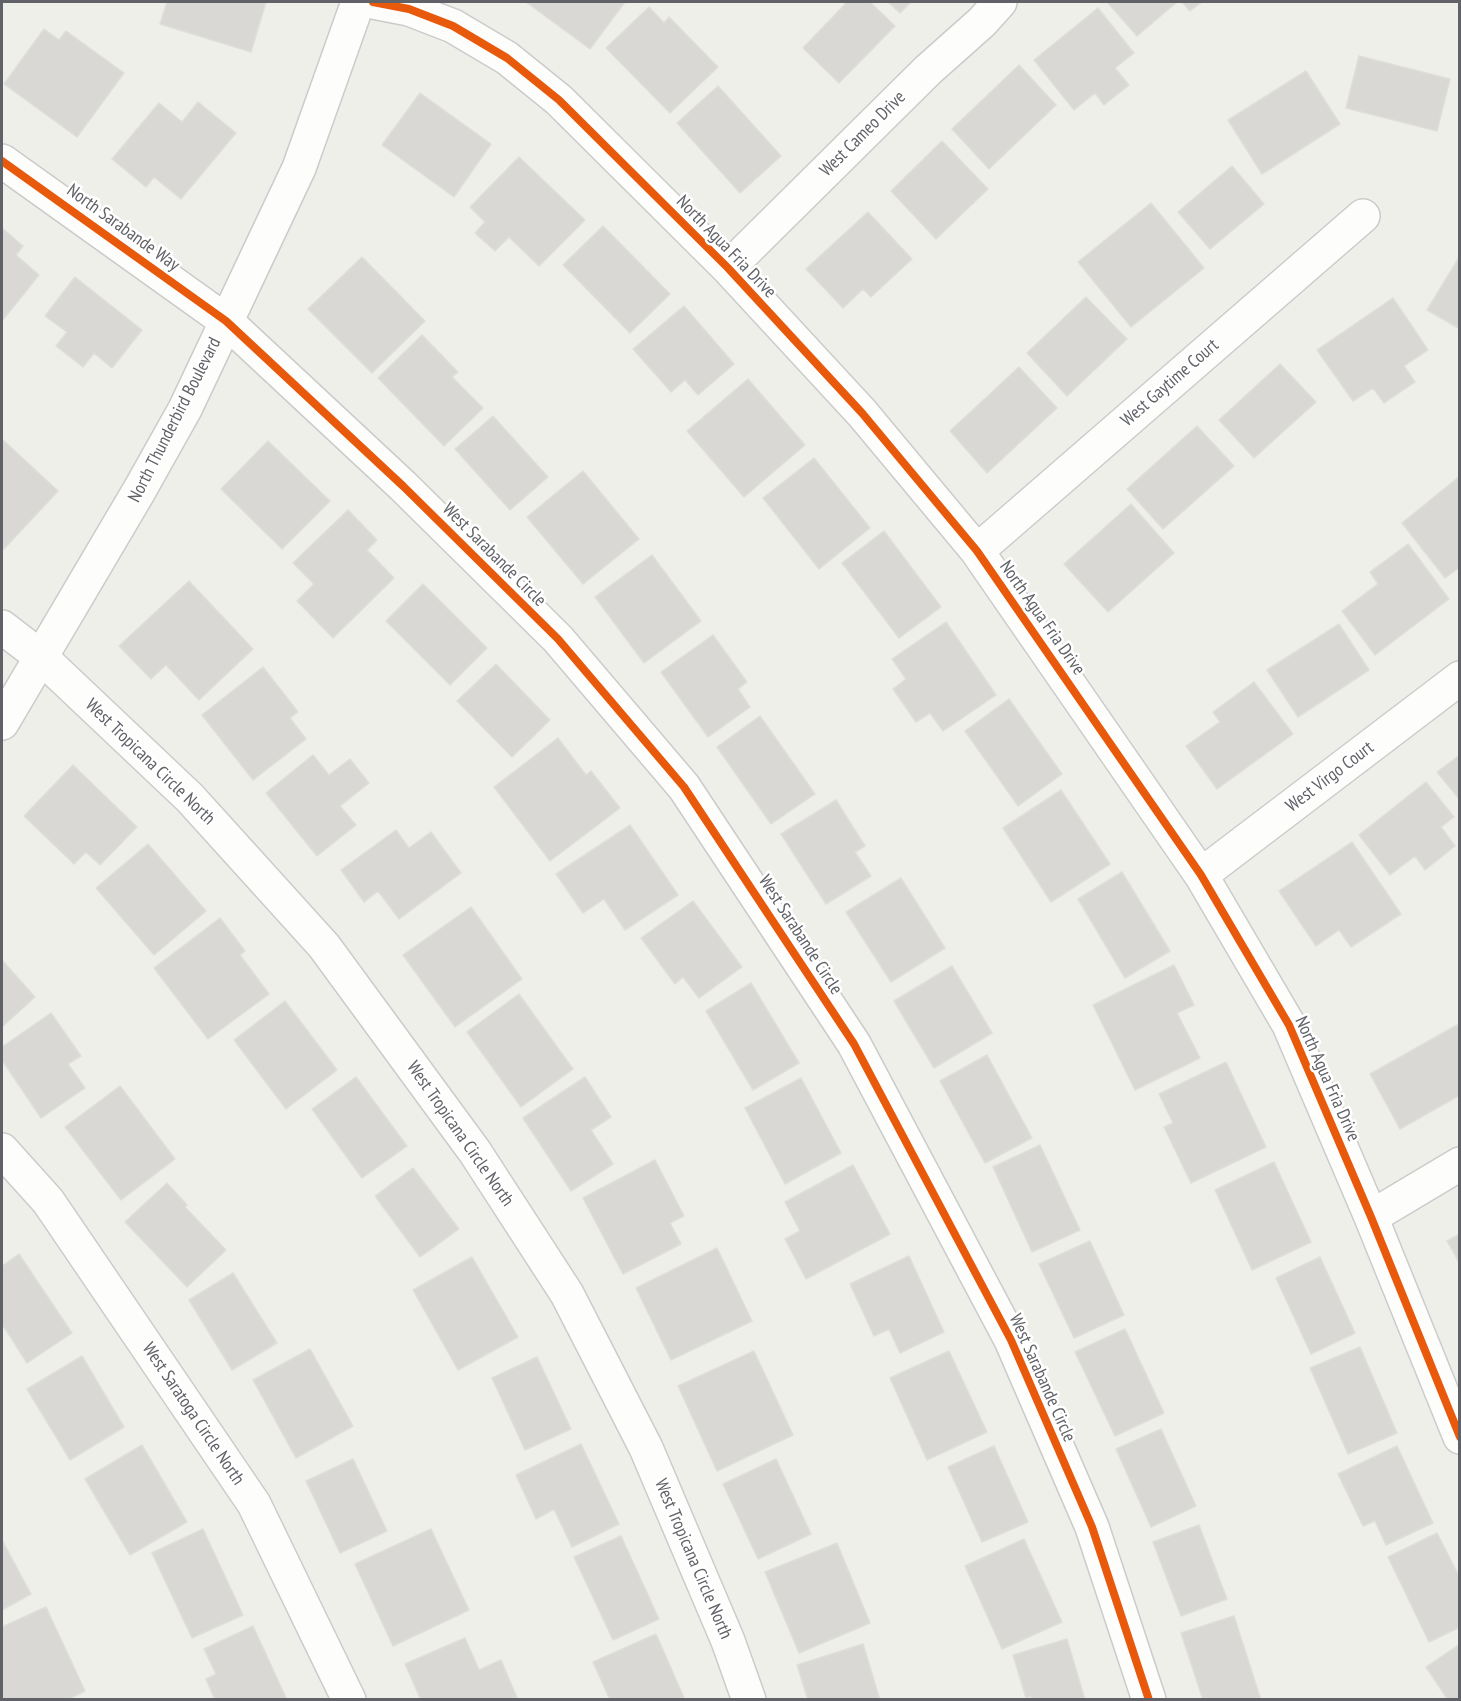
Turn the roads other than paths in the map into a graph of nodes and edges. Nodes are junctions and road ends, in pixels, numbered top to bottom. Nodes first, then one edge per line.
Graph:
1 (358, 2) edge
2 (373, 2) edge
3 (1000, 2) edge
4 (2, 161) edge
5 (1363, 216) dead end
6 (728, 268) junction
7 (226, 321) junction
8 (977, 551) junction
9 (2, 627) edge
10 (41, 657) junction
11 (1460, 678) edge
12 (2, 723) edge
13 (1201, 875) junction
14 (2, 1150) edge
15 (1460, 1164) edge
16 (1371, 1217) junction
17 (1460, 1437) edge
18 (349, 1700) edge
19 (749, 1700) edge
20 (1149, 1700) edge

1 - 7 street, North Thunderbird Boulevard
2 - 6 street, North Agua Fria Drive
3 - 6 street, West Cameo Drive
4 - 7 street, North Sarabande Way
5 - 8 street, West Gaytime Court
6 - 8 street, North Agua Fria Drive
7 - 10 street, North Thunderbird Boulevard
7 - 20 street, West Sarabande Circle
8 - 13 street, North Agua Fria Drive
9 - 10 street, West Tropicana Circle North
10 - 12 street, North Thunderbird Boulevard
10 - 19 street, West Tropicana Circle North
11 - 13 street, West Virgo Court
13 - 16 street, North Agua Fria Drive
14 - 18 street, West Saratoga Circle North
15 - 16 street
16 - 17 street, North Agua Fria Drive

